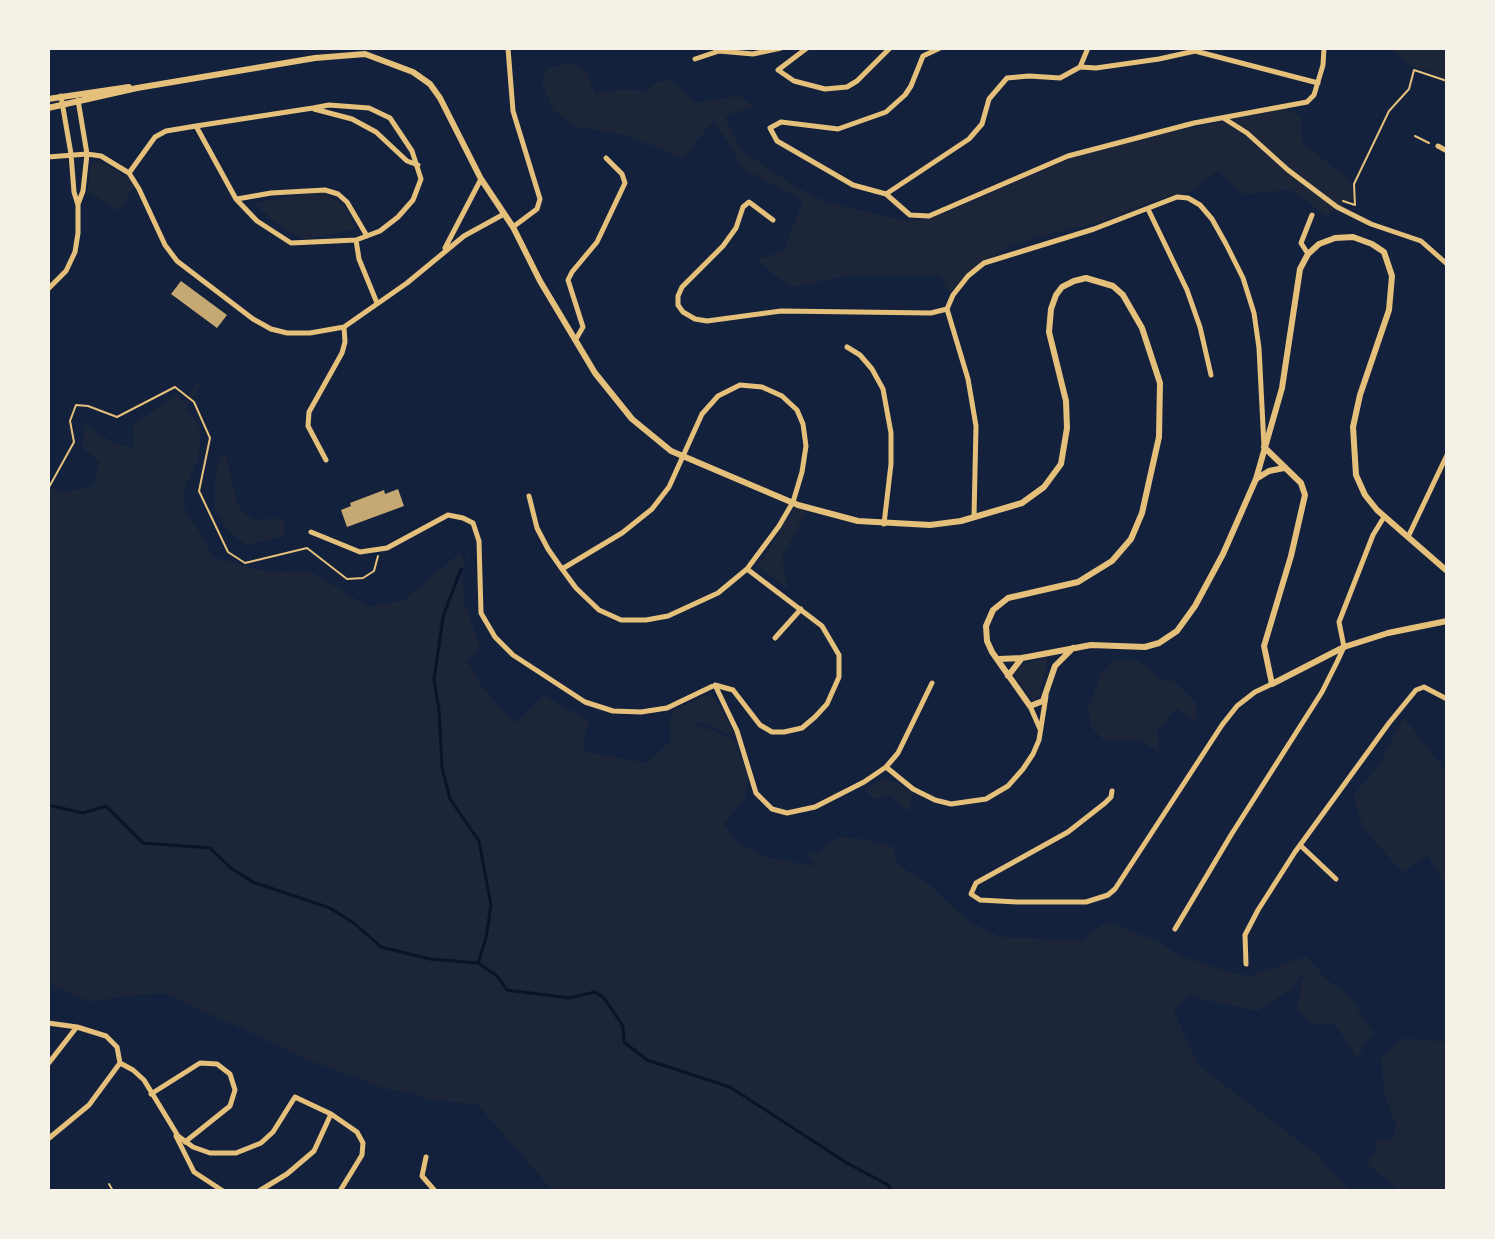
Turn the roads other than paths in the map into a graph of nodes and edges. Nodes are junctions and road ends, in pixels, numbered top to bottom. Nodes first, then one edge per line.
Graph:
1 (508, 48) edge
2 (781, 48) edge
3 (807, 48) edge
4 (890, 48) edge
5 (940, 48) edge
6 (1088, 48) edge
7 (1324, 48) edge
8 (695, 59) dead end
9 (1080, 67) junction
10 (1318, 83) junction
11 (137, 88) junction
12 (74, 94) junction
13 (61, 96) junction
14 (48, 99) edge
15 (79, 102) junction
16 (63, 105) junction
17 (353, 107) junction
18 (48, 108) edge
19 (313, 108) junction
20 (352, 119) junction
21 (1225, 119) junction
22 (196, 126) junction
23 (1438, 146) road end
24 (1447, 151) edge
25 (71, 154) junction
26 (87, 154) junction
27 (48, 157) edge
28 (606, 158) dead end
29 (418, 165) junction
30 (129, 173) junction
31 (481, 179) junction
32 (886, 194) junction
33 (236, 199) junction
34 (78, 205) junction
35 (1148, 209) junction
36 (504, 214) junction
37 (1312, 215) dead end
38 (773, 220) dead end
39 (513, 227) junction
40 (367, 236) junction
41 (356, 240) junction
42 (443, 252) junction
43 (1308, 254) junction
44 (1447, 264) edge
45 (48, 289) edge
46 (377, 303) junction
47 (947, 309) junction
48 (344, 327) junction
49 (576, 339) junction
50 (847, 347) dead end
51 (1211, 375) dead end
52 (1264, 447) junction
53 (1447, 455) edge
54 (684, 457) junction
55 (326, 460) dead end
56 (1445, 464) edge
57 (1284, 468) junction
58 (1256, 479) junction
59 (529, 496) dead end
60 (793, 502) junction
61 (974, 517) junction
62 (1384, 517) junction
63 (884, 524) junction
64 (311, 532) dead end
65 (1408, 538) junction
66 (562, 569) junction
67 (747, 569) junction
68 (1447, 571) edge
69 (801, 609) junction
70 (1447, 621) edge
71 (775, 638) dead end
72 (1344, 647) junction
73 (1073, 648) junction
74 (1049, 652) junction
75 (1022, 658) junction
76 (999, 659) junction
77 (1055, 666) junction
78 (1008, 676) junction
79 (932, 683) dead end
80 (1272, 684) junction
81 (715, 685) junction
82 (1046, 695) junction
83 (1447, 699) edge
84 (1030, 706) junction
85 (1041, 730) junction
86 (886, 767) junction
87 (1112, 791) dead end
88 (1300, 845) junction
89 (1336, 879) dead end
90 (1175, 929) dead end
91 (1246, 964) dead end
92 (48, 1023) edge
93 (77, 1027) junction
94 (120, 1063) junction
95 (48, 1064) edge
96 (151, 1094) junction
97 (331, 1114) junction
98 (173, 1128) junction
99 (48, 1139) edge
100 (185, 1142) junction
101 (426, 1157) dead end
102 (223, 1191) edge
103 (259, 1191) edge
104 (340, 1191) edge
105 (435, 1191) edge

1 - 39 street
2 - 8 street
3 - 4 street
5 - 32 street
6 - 9 street
7 - 10 street
9 - 10 street
9 - 32 street
10 - 21 street
11 - 12 street
11 - 15 street
11 - 31 street
12 - 13 street
12 - 15 street
13 - 14 street
13 - 16 street
15 - 16 street
15 - 26 street
16 - 18 street
16 - 25 street
17 - 19 street
17 - 20 street
17 - 29 street
19 - 20 street
19 - 22 street
20 - 29 street
21 - 32 street
21 - 44 street
22 - 30 street
22 - 33 street
23 - 24 street
25 - 26 street
25 - 27 street
25 - 34 street
26 - 30 street
26 - 34 street
28 - 49 street
29 - 40 street
30 - 48 street
31 - 36 street
31 - 42 street
33 - 40 street
33 - 41 street
34 - 45 street
35 - 47 street
35 - 51 street
35 - 52 street
36 - 39 street
36 - 42 street
37 - 43 street
38 - 47 street
39 - 49 street
40 - 41 street
41 - 46 street
42 - 46 street
43 - 52 street
43 - 62 street
46 - 48 street
47 - 61 street
48 - 55 street
49 - 54 street
50 - 63 street
52 - 57 street
52 - 58 street
53 - 56 street
54 - 60 street
54 - 60 street
54 - 66 street
56 - 65 street
57 - 58 street
57 - 80 street
58 - 73 street
59 - 66 street
60 - 63 street
60 - 67 street
61 - 63 street
61 - 76 street
62 - 65 street
62 - 72 street
64 - 81 street
65 - 68 street
66 - 67 street
67 - 69 street
69 - 71 street
69 - 81 street
70 - 72 street
72 - 80 street
72 - 90 street
73 - 74 street
73 - 77 street
74 - 75 street
74 - 77 street
75 - 76 street
75 - 78 street
76 - 78 street
77 - 82 street
78 - 84 street
79 - 86 street
80 - 87 street
81 - 86 street
82 - 84 street
82 - 85 street
83 - 88 street
84 - 85 street
85 - 86 street
88 - 89 street
88 - 91 street
92 - 93 street
93 - 94 street
93 - 95 street
94 - 96 street
94 - 99 street
96 - 98 street
96 - 100 street
97 - 100 street
97 - 103 street
97 - 104 street
98 - 100 street
98 - 102 street
101 - 105 street

